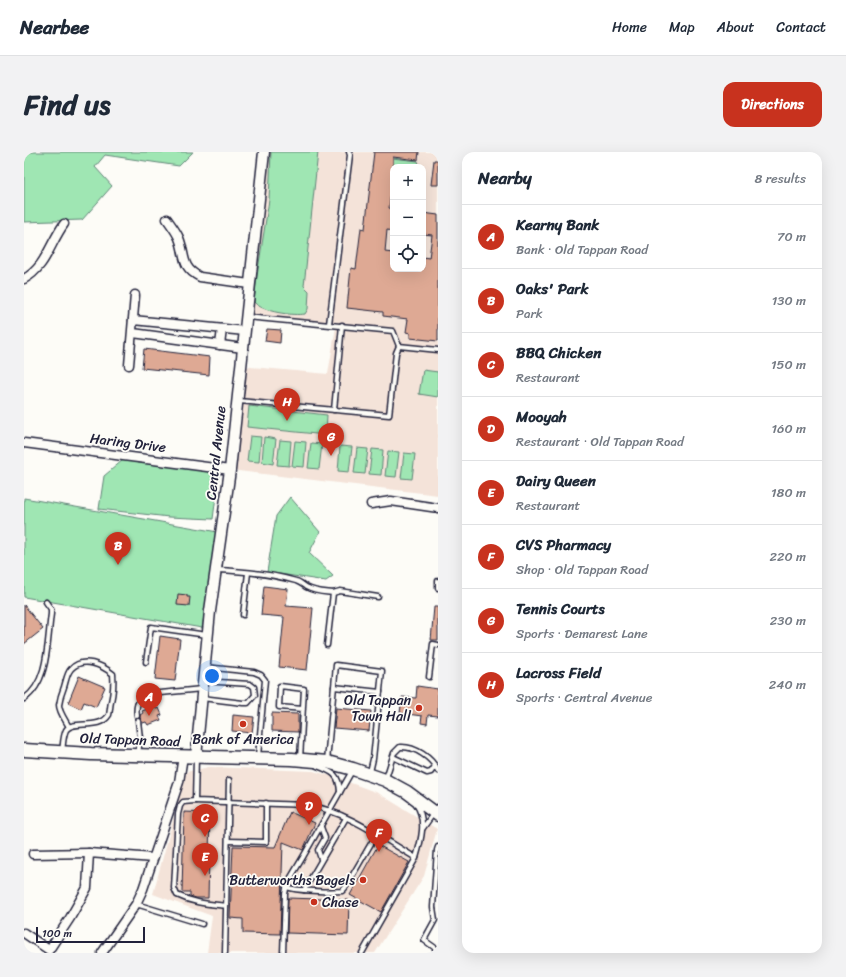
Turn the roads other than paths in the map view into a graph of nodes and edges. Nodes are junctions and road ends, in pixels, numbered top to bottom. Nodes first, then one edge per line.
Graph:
1 (264, 152) edge
2 (349, 152) edge
3 (167, 219) dead end
4 (64, 224) dead end
5 (24, 279) edge
6 (249, 284) junction
7 (135, 296) dead end
8 (247, 317) junction
9 (133, 320) junction
10 (180, 324) junction
11 (329, 324) junction
12 (342, 325) junction
13 (222, 329) junction
14 (245, 331) junction
15 (132, 333) junction
16 (179, 339) junction
17 (220, 345) junction
18 (399, 346) junction
19 (243, 348) junction
20 (438, 350) edge
21 (129, 365) dead end
22 (236, 401) junction
23 (334, 410) junction
24 (24, 443) edge
25 (230, 470) junction
26 (371, 504) dead end
27 (438, 508) edge
28 (216, 570) junction
29 (248, 573) junction
30 (438, 581) edge
31 (438, 588) edge
32 (333, 593) junction
33 (378, 597) dead end
34 (46, 602) dead end
35 (243, 615) dead end
36 (208, 635) junction
37 (438, 644) edge
38 (328, 645) dead end
39 (146, 662) dead end
40 (205, 667) junction
41 (429, 677) dead end
42 (334, 687) junction
43 (203, 690) junction
44 (380, 692) junction
45 (24, 699) edge
46 (303, 709) junction
47 (137, 716) dead end
48 (138, 722) dead end
49 (69, 727) junction
50 (24, 750) edge
51 (62, 752) junction
52 (138, 755) junction
53 (183, 756) junction
54 (196, 757) junction
55 (393, 757) junction
56 (257, 758) junction
57 (300, 760) junction
58 (327, 762) junction
59 (436, 766) junction
60 (353, 768) junction
61 (438, 772) edge
62 (370, 775) junction
63 (229, 780) dead end
64 (385, 780) junction
65 (340, 792) junction
66 (407, 792) junction
67 (195, 800) junction
68 (229, 802) junction
69 (266, 803) junction
70 (330, 810) junction
71 (437, 811) edge
72 (346, 818) junction
73 (320, 827) junction
74 (423, 828) junction
75 (376, 835) junction
76 (228, 841) junction
77 (438, 848) edge
78 (88, 853) junction
79 (32, 854) dead end
80 (153, 858) junction
81 (416, 858) junction
82 (321, 859) junction
83 (286, 887) junction
84 (304, 890) junction
85 (136, 904) junction
86 (226, 906) junction
87 (202, 924) dead end
88 (24, 933) edge
89 (438, 950) edge
90 (52, 952) edge
91 (102, 953) edge
92 (225, 953) edge
93 (283, 953) edge
94 (362, 953) edge

1 - 6 street, Central Avenue
2 - 11 lane
3 - 6 street
4 - 5 street
6 - 8 street, Central Avenue
7 - 9 street
8 - 11 lane
8 - 14 street, Central Avenue
9 - 10 street
9 - 15 street
10 - 13 street
10 - 16 street
11 - 12 lane
12 - 18 lane
12 - 23 lane
13 - 14 street
13 - 17 street
14 - 19 street, Central Avenue
15 - 16 street
15 - 21 street
16 - 17 street
17 - 19 street
18 - 20 lane
18 - 23 lane
19 - 22 street, Central Avenue
22 - 23 lane
22 - 25 street, Central Avenue
24 - 25 street, Haring Drive
25 - 28 street, Central Avenue
26 - 27 street
28 - 29 lane
28 - 36 street, Central Avenue
29 - 32 lane
29 - 35 lane
30 - 31 lane
32 - 33 lane
32 - 38 lane
34 - 45 lane
36 - 39 lane
36 - 40 street, Central Avenue
37 - 41 lane
40 - 43 street, Central Avenue
40 - 56 lane
42 - 44 lane
42 - 44 lane
42 - 58 lane
43 - 43 lane
43 - 47 lane
43 - 54 street, Central Avenue
44 - 62 lane
46 - 46 lane
46 - 57 lane
48 - 52 lane
49 - 49 lane
49 - 51 lane
50 - 51 main road, Old Tappan Road
51 - 52 main road, Old Tappan Road
52 - 53 main road, Old Tappan Road
53 - 54 main road, Old Tappan Road
53 - 80 street
54 - 56 main road, Old Tappan Road
54 - 67 lane
55 - 59 lane
55 - 59 lane
55 - 64 lane
56 - 57 main road, Old Tappan Road
57 - 58 main road, Old Tappan Road
57 - 65 lane
58 - 60 main road, Old Tappan Road
59 - 61 lane
60 - 62 main road, Old Tappan Road
60 - 65 lane
62 - 64 main road, Old Tappan Road
63 - 68 lane
64 - 66 main road, Old Tappan Road
65 - 70 lane
66 - 71 main road, Old Tappan Road
66 - 74 lane
67 - 68 lane
67 - 86 lane
68 - 69 lane
68 - 76 lane
69 - 70 lane
69 - 76 lane
70 - 72 lane
70 - 73 lane
71 - 74 lane
72 - 75 lane
72 - 82 lane
73 - 82 lane
73 - 83 lane
74 - 81 lane
75 - 81 lane
75 - 84 lane
76 - 86 lane
77 - 89 lane
78 - 79 street
78 - 80 street
78 - 90 street
80 - 85 street
81 - 94 lane
82 - 84 lane
83 - 84 lane
83 - 93 lane
85 - 87 lane
85 - 91 street
86 - 92 lane
88 - 90 street

